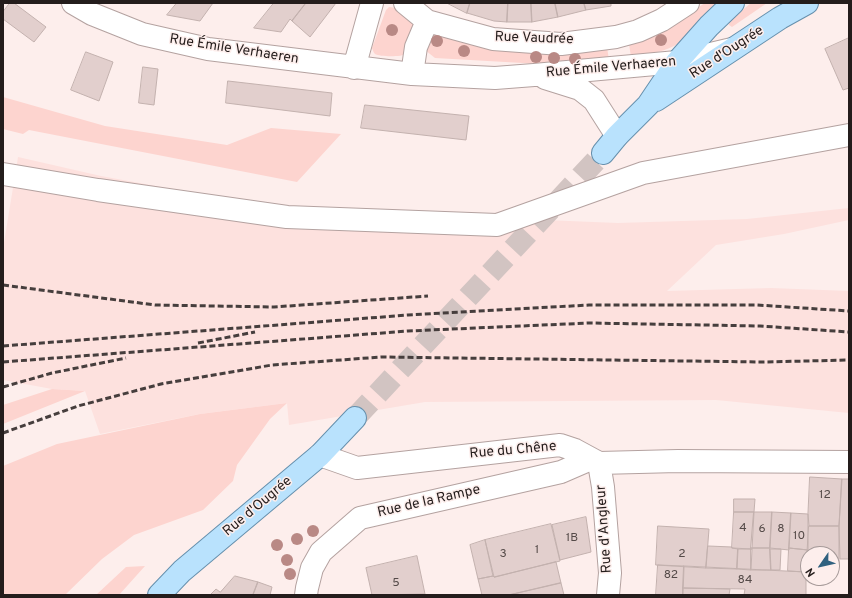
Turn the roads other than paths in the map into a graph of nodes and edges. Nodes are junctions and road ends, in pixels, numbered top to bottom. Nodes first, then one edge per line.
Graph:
1 (72, 3) edge
2 (372, 3) edge
3 (404, 3) edge
4 (688, 3) edge
5 (732, 3) edge
6 (807, 3) edge
7 (427, 21) junction
8 (734, 48) junction
9 (677, 62) junction
10 (354, 68) junction
11 (412, 74) junction
12 (534, 75) junction
13 (648, 105) junction
14 (849, 135) edge
15 (617, 136) junction
16 (603, 153) tunnel mouth
17 (3, 174) edge
18 (355, 418) tunnel mouth
19 (320, 455) junction
20 (595, 461) junction
21 (849, 462) edge
22 (159, 595) edge
23 (306, 595) edge
24 (608, 595) edge

1 - 10 street, Rue Émile Verhaeren
2 - 10 street
3 - 7 street, Rue Vaudrée
4 - 7 street, Rue Vaudrée
5 - 9 main road, Rue d'Ougrée
6 - 8 main road, Rue d'Ougrée
7 - 11 street
8 - 9 street, Rue Émile Verhaeren
8 - 13 main road, Rue d'Ougrée
9 - 12 street, Rue Émile Verhaeren
9 - 13 main road, Rue d'Ougrée
10 - 11 street, Rue Émile Verhaeren
11 - 12 street, Rue Émile Verhaeren
12 - 15 street, Rue Émile Verhaeren
13 - 15 main road, Rue d'Ougrée
14 - 17 street
15 - 16 main road, Rue d'Ougrée
18 - 19 main road, Rue d'Ougrée
19 - 20 street, Rue du Chêne
19 - 22 main road, Rue d'Ougrée
20 - 21 street
20 - 23 street, Rue de la Rampe
20 - 24 street, Rue d'Angleur

